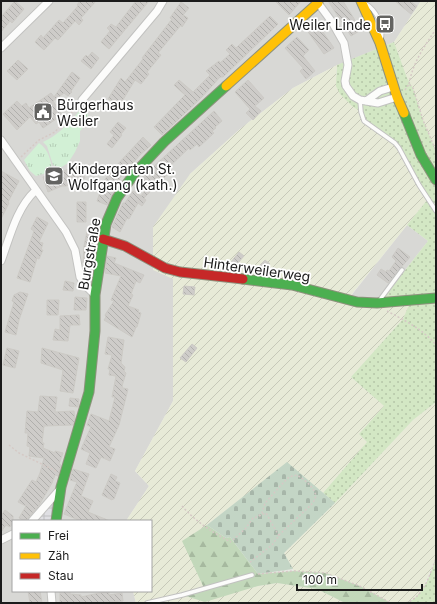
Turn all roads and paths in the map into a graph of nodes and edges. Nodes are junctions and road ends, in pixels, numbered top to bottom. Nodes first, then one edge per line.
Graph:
1 (49, 1) edge
2 (163, 1) edge
3 (362, 1) edge
4 (317, 2) edge
5 (436, 28) edge
6 (1, 48) edge
7 (409, 84) junction
8 (395, 93) junction
9 (82, 100) joint
10 (363, 100) junction
11 (1, 140) edge
12 (436, 150) edge
13 (16, 162) junction
14 (436, 180) edge
15 (35, 191) junction
16 (436, 211) edge
17 (103, 239) junction
18 (1, 261) edge
19 (402, 270) dead end
20 (95, 295) junction
21 (436, 298) edge
22 (375, 303) junction
23 (436, 345) edge
24 (9, 445) dead end
25 (65, 474) junction
26 (61, 488) junction
27 (182, 506) dead end
28 (253, 518) junction
29 (33, 520) edge
30 (56, 520) edge
31 (12, 534) edge
32 (279, 536) junction
33 (1, 540) edge
34 (233, 540) dead end
35 (231, 542) dead end
36 (436, 558) edge
37 (250, 563) dead end
38 (252, 575) joint
39 (51, 592) edge
40 (52, 603) edge
41 (148, 603) edge
42 (391, 603) edge
43 (406, 603) edge

1 - 6 street
2 - 9 street
3 - 8 street
4 - 10 street
4 - 17 street, Burgstraße
5 - 7 path
7 - 8 path
7 - 12 path
8 - 10 street
8 - 10 street
8 - 14 street
9 - 13 path
10 - 16 lane
11 - 13 street
13 - 15 street
15 - 18 street
15 - 20 street
17 - 20 street, Burgstraße
17 - 22 street, Hinterweilerweg
19 - 22 lane
20 - 25 street, Burgstraße
21 - 22 street, Hinterweilerweg
22 - 23 path
24 - 25 path
25 - 26 street, Burgstraße
26 - 29 street
26 - 30 street, Burgstraße
27 - 35 path
28 - 32 path
28 - 32 path
28 - 34 path
31 - 33 street
32 - 37 path
36 - 43 path
38 - 41 lane
38 - 42 path
39 - 40 street

